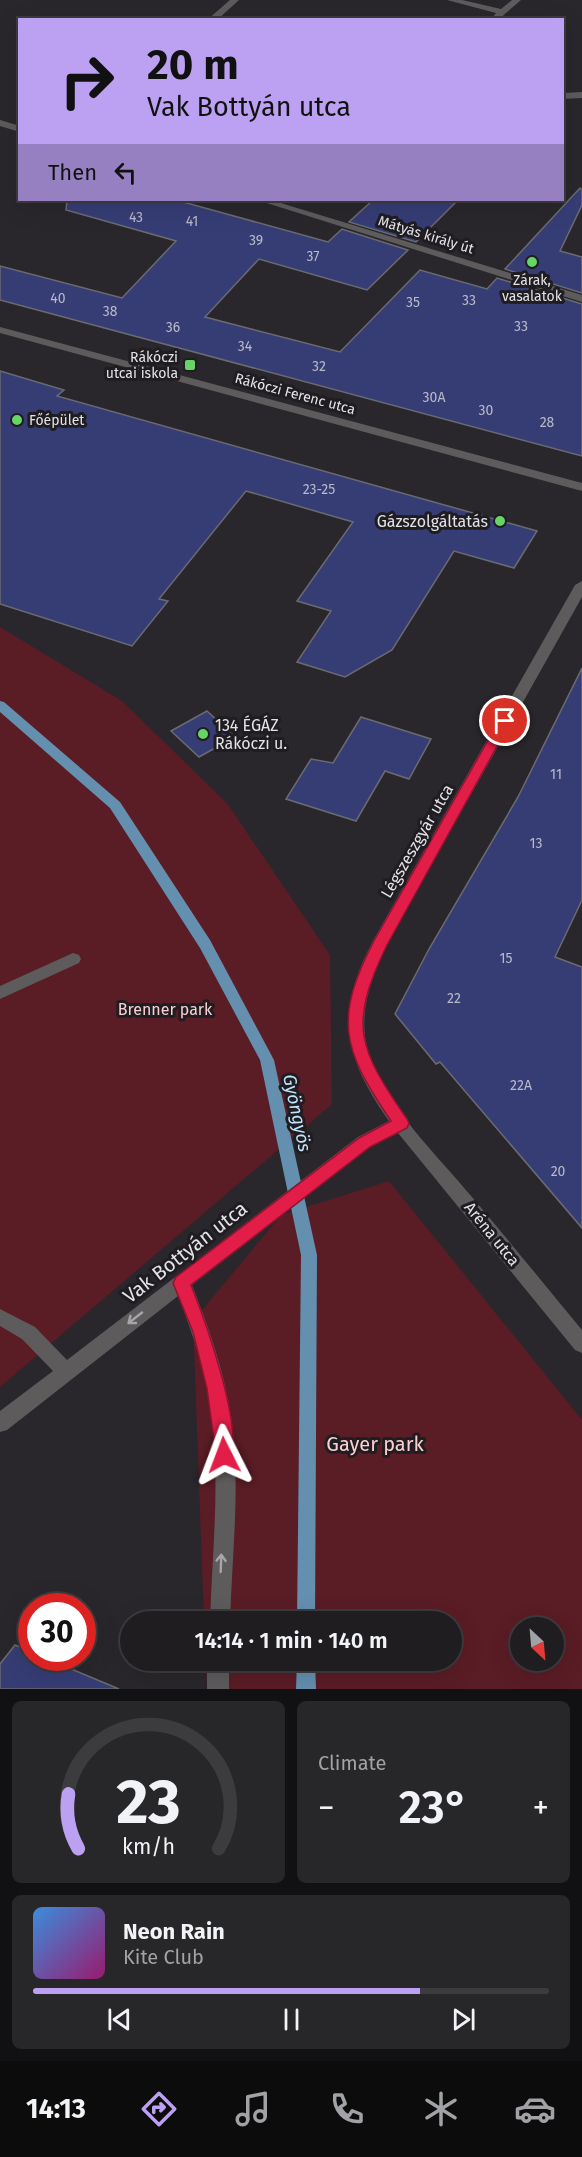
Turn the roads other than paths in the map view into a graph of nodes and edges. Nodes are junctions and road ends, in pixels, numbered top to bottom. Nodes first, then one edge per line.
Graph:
1 (234, 0) edge
2 (451, 0) edge
3 (518, 0) edge
4 (503, 12) junction
5 (213, 18) edge
6 (497, 18) edge
7 (582, 95) edge
8 (564, 96) edge
9 (0, 123) edge
10 (18, 128) edge
11 (270, 201) edge
12 (582, 299) edge
13 (0, 330) edge
14 (582, 487) edge
15 (582, 585) edge
16 (73, 959) dead end
17 (0, 993) edge
18 (401, 1123) junction
19 (182, 1283) junction
20 (0, 1317) edge
21 (582, 1344) edge
22 (66, 1372) junction
23 (0, 1423) edge
24 (219, 1611) edge
25 (218, 1671) edge
26 (218, 1689) edge

1 - 5 street
2 - 4 street
3 - 4 street
4 - 6 street
7 - 8 street
9 - 10 street
11 - 12 street, Mátyás király út
13 - 14 street, Rákóczi Ferenc utca
15 - 18 street, Légszeszgyár utca
16 - 17 street
18 - 19 street, Vak Bottyán utca
18 - 21 street, Aréna utca
19 -> 22 street, Vak Bottyán utca
24 -> 19 street
20 - 22 street
22 - 23 street, Vak Bottyán utca
25 - 26 street

